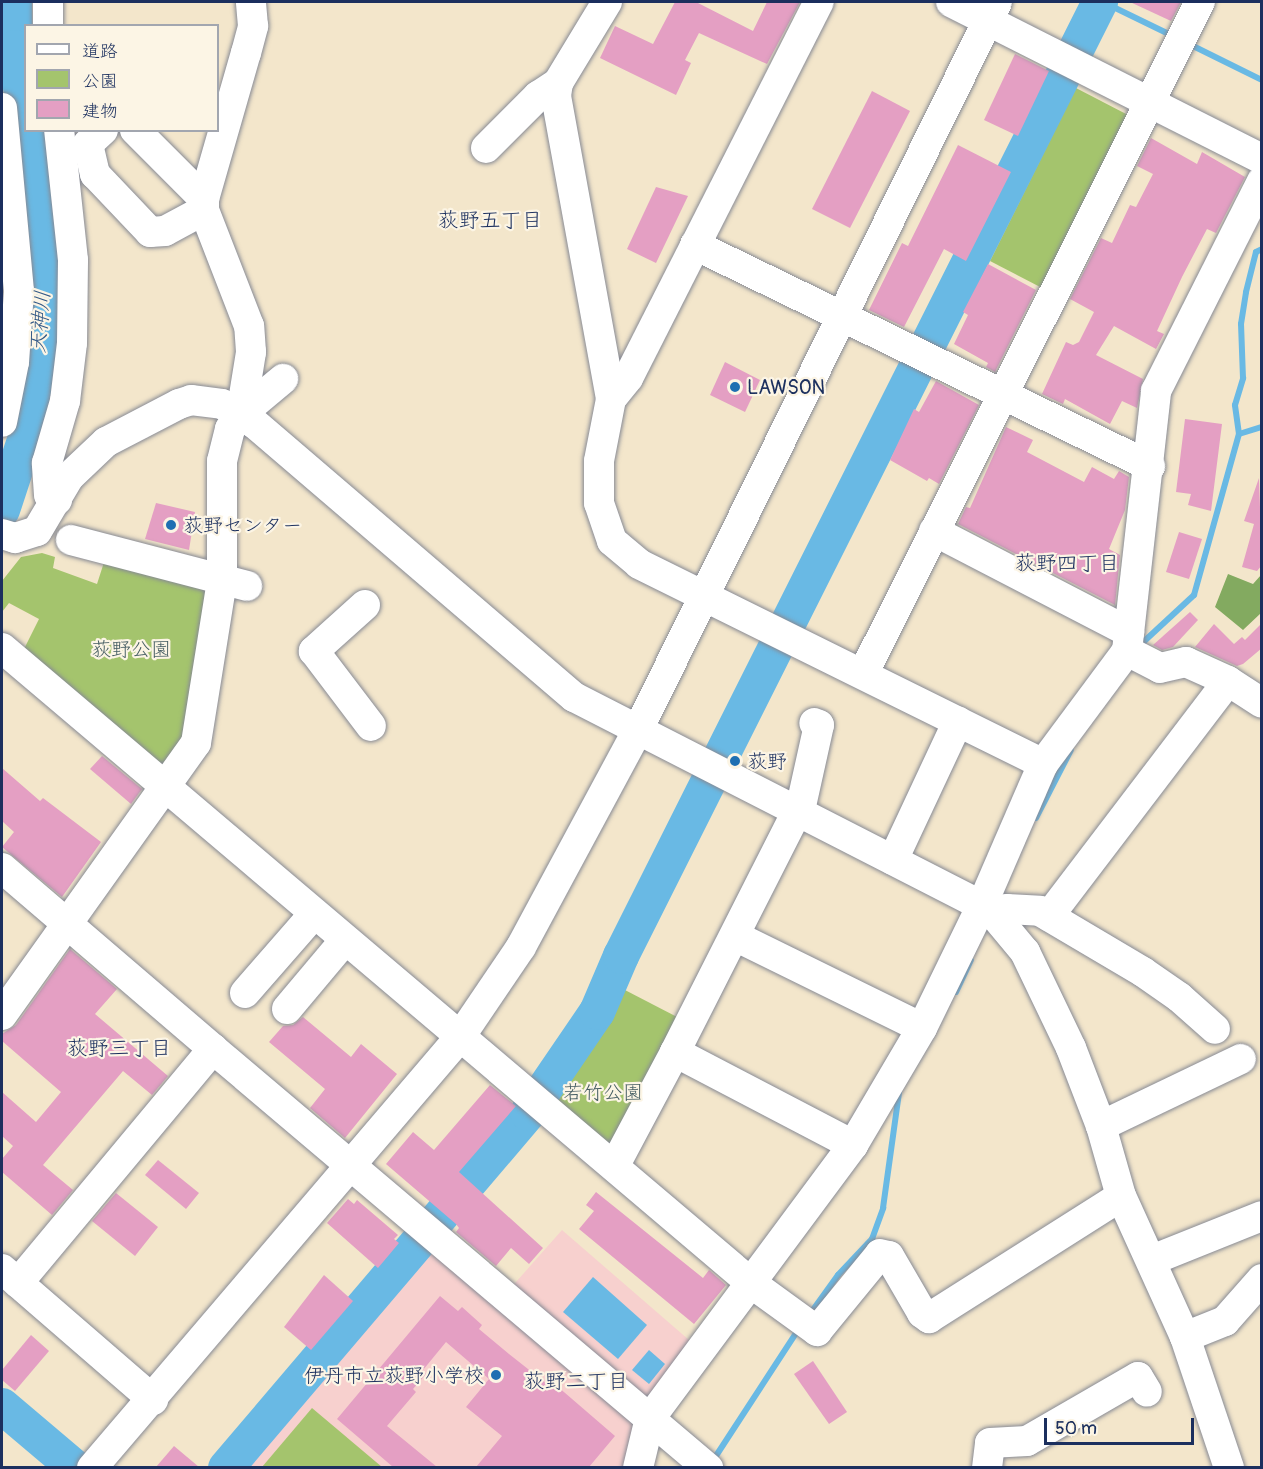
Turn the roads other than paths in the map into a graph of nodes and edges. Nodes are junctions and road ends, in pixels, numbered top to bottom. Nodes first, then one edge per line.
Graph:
1 (48, 2) edge
2 (251, 2) edge
3 (607, 2) edge
4 (819, 2) edge
5 (951, 2) edge
6 (1200, 2) edge
7 (993, 10) edge
8 (48, 24) edge
9 (558, 83) junction
10 (1149, 103) junction
11 (2, 108) edge
12 (59, 132) edge
13 (101, 132) edge
14 (137, 132) edge
15 (486, 148) dead end
16 (1262, 159) edge
17 (1262, 181) edge
18 (204, 205) junction
19 (695, 245) junction
20 (844, 316) junction
21 (283, 379) dead end
22 (1002, 398) junction
23 (611, 399) junction
24 (241, 414) junction
25 (2, 422) edge
26 (1150, 466) junction
27 (57, 500) junction
28 (934, 531) junction
29 (8, 536) edge
30 (70, 540) dead end
31 (234, 584) junction
32 (703, 593) junction
33 (365, 605) dead end
34 (1128, 642) junction
35 (2, 648) edge
36 (864, 672) junction
37 (1228, 681) junction
38 (1262, 703) edge
39 (958, 721) junction
40 (814, 723) dead end
41 (371, 726) dead end
42 (636, 732) junction
43 (1043, 764) junction
44 (166, 785) junction
45 (798, 814) junction
46 (893, 860) junction
47 (2, 868) edge
48 (991, 911) junction
49 (313, 915) junction
50 (1049, 916) junction
51 (67, 924) junction
52 (735, 936) junction
53 (344, 940) junction
54 (245, 993) dead end
55 (287, 1010) dead end
56 (2, 1015) edge
57 (922, 1028) junction
58 (1215, 1029) dead end
59 (460, 1037) junction
60 (213, 1049) junction
61 (675, 1052) junction
62 (1241, 1059) dead end
63 (1101, 1126) junction
64 (853, 1145) junction
65 (615, 1165) junction
66 (350, 1167) junction
67 (1121, 1196) junction
68 (1262, 1216) edge
69 (1152, 1260) junction
70 (10, 1276) edge
71 (1262, 1279) edge
72 (751, 1282) junction
73 (1185, 1337) junction
74 (1147, 1392) dead end
75 (153, 1400) junction
76 (651, 1418) junction
77 (92, 1467) edge
78 (638, 1467) edge
79 (708, 1467) edge
80 (987, 1467) edge
81 (1229, 1467) edge

1 - 8 street
2 - 18 street
3 - 9 street
4 - 19 street
5 - 7 street
6 - 10 street
7 - 10 street
7 - 20 street
9 - 15 street
9 - 23 street
10 - 16 street
10 - 22 street
11 - 25 street
12 - 27 street
13 - 18 street
14 - 18 street
17 - 26 street
18 - 24 street
19 - 20 street
19 - 23 street
20 - 22 street
20 - 32 street
21 - 24 street
22 - 26 street
22 - 28 street
23 - 32 street
24 - 27 street
24 - 31 street
24 - 42 street
26 - 34 street
27 - 29 street
28 - 34 street
28 - 36 street
30 - 31 street
31 - 44 street
32 - 36 street
32 - 42 street
33 - 41 street
34 - 37 street
34 - 43 street
35 - 44 street
36 - 39 street
37 - 38 street
37 - 50 street
39 - 43 street
39 - 46 street
40 - 45 street
42 - 45 street
42 - 59 street
43 - 48 street
44 - 49 street
44 - 51 street
45 - 46 street
45 - 52 street
46 - 48 street
47 - 51 street
48 - 50 street
48 - 57 street
48 - 63 street
49 - 53 street
49 - 54 street
50 - 58 street
51 - 56 street
51 - 60 street
52 - 57 street
52 - 61 street
53 - 55 street
53 - 59 street
57 - 64 street
59 - 65 street
59 - 66 street
60 - 66 street
60 - 70 street
61 - 64 street
61 - 65 street
62 - 63 street
63 - 67 street
64 - 72 street
65 - 72 street
66 - 75 street
66 - 76 street
67 - 69 street
67 - 72 street
68 - 69 street
69 - 73 street
70 - 75 street
71 - 73 street
72 - 76 street
73 - 81 street
74 - 80 street
75 - 77 street
76 - 78 street
76 - 79 street

